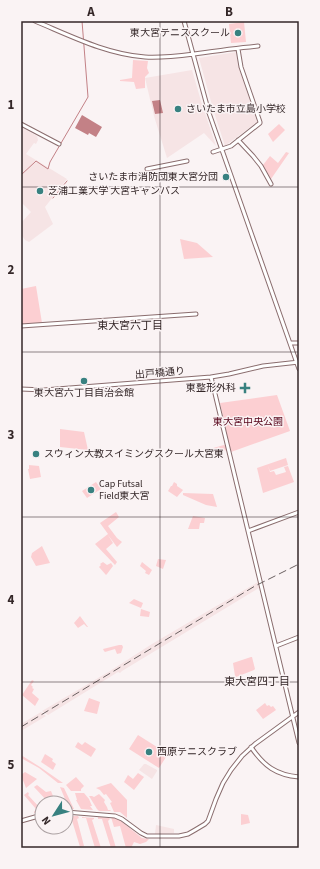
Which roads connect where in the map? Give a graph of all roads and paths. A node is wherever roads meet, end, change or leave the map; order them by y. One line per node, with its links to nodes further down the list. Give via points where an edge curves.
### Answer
1 (35, 21): 5 (street, via 85,42 127,55 173,57)
2 (184, 21): 5 (street)
3 (258, 46): 4 (street)
4 (238, 49): 5 (street); 7 (street, via 241,67 260,123)
5 (193, 54): 9 (street, via 207,107)
6 (21, 124): 8 (street)
7 (238, 140): 9 (street); 13 (street, via 261,166)
8 (59, 144)
9 (222, 149): 10 (street); 16 (street)
10 (214, 152)
11 (187, 161): 12 (street)
12 (147, 169)
13 (271, 184)
14 (196, 314): 15 (street)
15 (21, 326)
16 (290, 343): 17 (street); 18 (street)
17 (299, 343)
18 (298, 362): 19 (street); 20 (street, 出戸橋通り)
19 (299, 369)
20 (211, 377): 21 (street, 出戸橋通り, via 44,390); 23 (street)
21 (21, 389)
22 (299, 512): 23 (street)
23 (248, 531): 25 (street)
24 (299, 637): 25 (street)
25 (276, 646): 27 (street)
26 (299, 712): 27 (street)
27 (293, 716): 28 (street); 29 (street)
28 (299, 743)
29 (251, 747): 30 (street, via 273,770 283,775); 31 (street, via 227,776 208,821 188,834 147,836 116,816)
30 (299, 777)
31 (74, 813)
32 (34, 817): 33 (street)
33 (21, 821)

